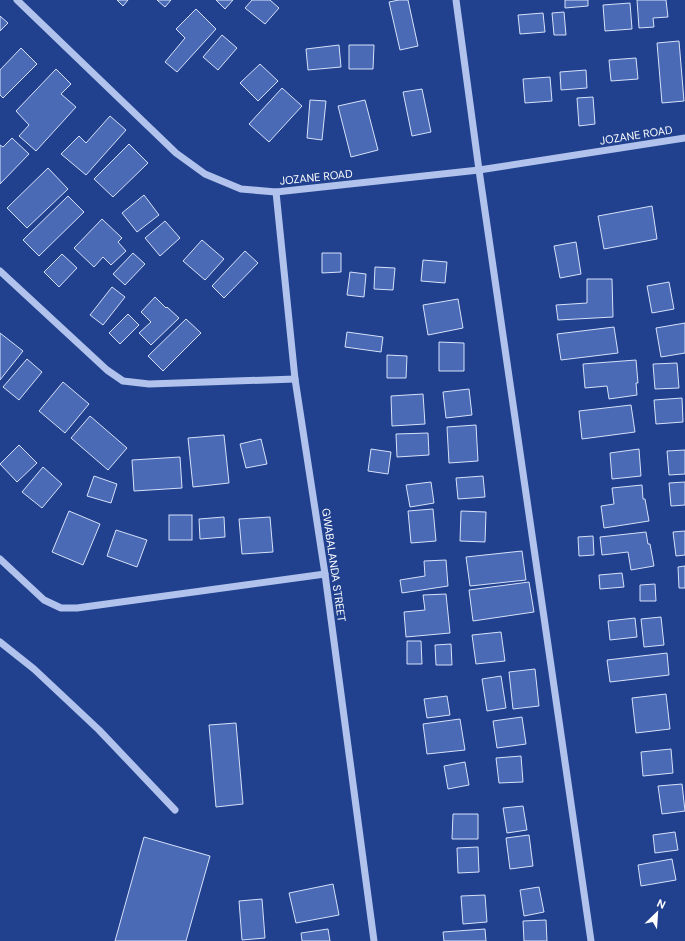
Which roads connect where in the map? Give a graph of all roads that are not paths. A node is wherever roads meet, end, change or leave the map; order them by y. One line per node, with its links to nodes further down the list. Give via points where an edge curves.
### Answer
1 (17, 0): 5 (street, JOZANE ROAD, via 176,153 205,174 241,189)
2 (456, 0): 4 (street)
3 (685, 138): 4 (street, JOZANE ROAD)
4 (479, 170): 5 (street, JOZANE ROAD); 13 (street)
5 (276, 192): 7 (street, GWABALANDA STREET)
6 (0, 271): 7 (street, via 107,370 123,381 149,384)
7 (295, 379): 9 (street, GWABALANDA STREET)
8 (0, 559): 9 (street, via 44,600 61,608 85,607)
9 (325, 574): 12 (street, GWABALANDA STREET)
10 (0, 642): 11 (street, via 34,669 100,730)
11 (175, 810)
12 (374, 941)
13 (591, 941)

